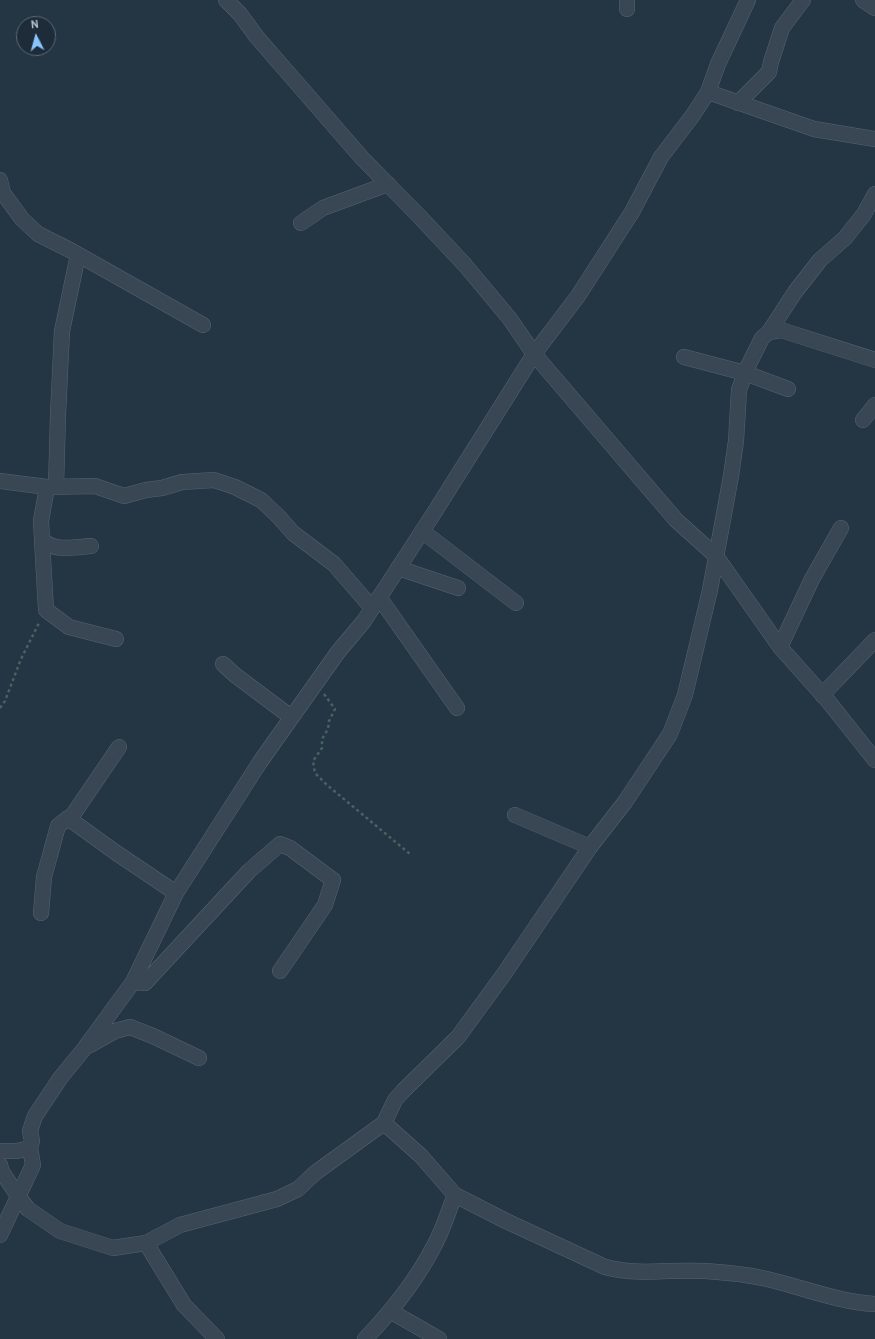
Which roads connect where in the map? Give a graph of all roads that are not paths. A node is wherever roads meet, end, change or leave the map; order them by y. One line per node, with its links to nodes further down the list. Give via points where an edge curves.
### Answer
1 (226, 0): 10 (street, via 362,158)
2 (803, 0): 7 (street, via 782,28 769,72)
3 (863, 0): 5 (street)
4 (746, 1): 6 (street)
5 (875, 8)
6 (708, 92): 7 (street); 16 (street, via 661,157 632,212 578,296)
7 (738, 103): 8 (street, via 814,129)
8 (875, 139)
9 (0, 180): 13 (street, via 3,193 22,219 38,234)
10 (388, 184): 12 (street, via 323,208); 16 (street, via 465,265 510,319)
11 (875, 194): 15 (street, via 864,214 845,238 820,260 795,292)
12 (301, 223)
13 (78, 255): 14 (street); 24 (street, via 62,331)
14 (203, 325)
15 (769, 332): 18 (street, via 780,330); 19 (street, via 762,338)
16 (534, 354): 26 (street); 29 (street, via 676,520)
17 (684, 357): 19 (street)
18 (875, 360)
19 (745, 373): 20 (street); 29 (street, via 739,390 736,441)
20 (788, 388)
21 (875, 405): 22 (street)
22 (863, 420)
23 (0, 480): 24 (street)
24 (51, 487): 27 (street, via 42,520); 32 (street, via 95,486 124,496 182,482 214,480 235,487 261,500 293,533 334,564)
25 (842, 528): 36 (street, via 812,580)
26 (422, 531): 30 (street); 33 (street)
27 (42, 540): 28 (street, via 54,546 69,548); 34 (street, via 46,610 69,627)
28 (92, 546)
29 (716, 556): 36 (street); 45 (street, via 685,695 670,734 625,802)
30 (398, 568): 31 (street); 32 (street)
31 (458, 588)
32 (375, 602): 39 (street); 40 (street)
33 (516, 603)
34 (116, 639)
35 (875, 640): 38 (street)
36 (780, 647): 38 (street)
37 (223, 664): 40 (street)
38 (822, 695): 42 (street)
39 (458, 708)
40 (291, 717): 46 (street)
41 (119, 746): 44 (street)
42 (875, 760)
43 (514, 815): 45 (street)
44 (70, 819): 46 (street); 47 (street, via 58,826 44,877)
45 (590, 847): 52 (street, via 458,1037 403,1091)
46 (176, 892): 49 (street)
47 (41, 913)
48 (280, 971): 49 (street, via 325,904 333,880 290,848 280,844 249,871 145,983)
49 (133, 982): 50 (street)
50 (84, 1049): 51 (street, via 115,1031 130,1027); 53 (street, via 61,1077 35,1116 30,1131)
51 (199, 1058)
52 (384, 1123): 56 (street, via 421,1156); 59 (street, via 315,1173 298,1189 277,1198 180,1225)
53 (30, 1148): 54 (street); 57 (street, via 33,1165)
54 (0, 1151)
55 (0, 1165): 57 (street)
56 (455, 1195): 60 (street, via 615,1270 716,1271); 61 (street, via 428,1257)
57 (18, 1196): 58 (street); 59 (street, via 28,1209 60,1231 113,1248)
58 (0, 1235)
59 (146, 1243): 62 (street, via 184,1305)
60 (875, 1304)
61 (390, 1311): 63 (street); 64 (street)
62 (217, 1339)
63 (365, 1339)
64 (439, 1339)

